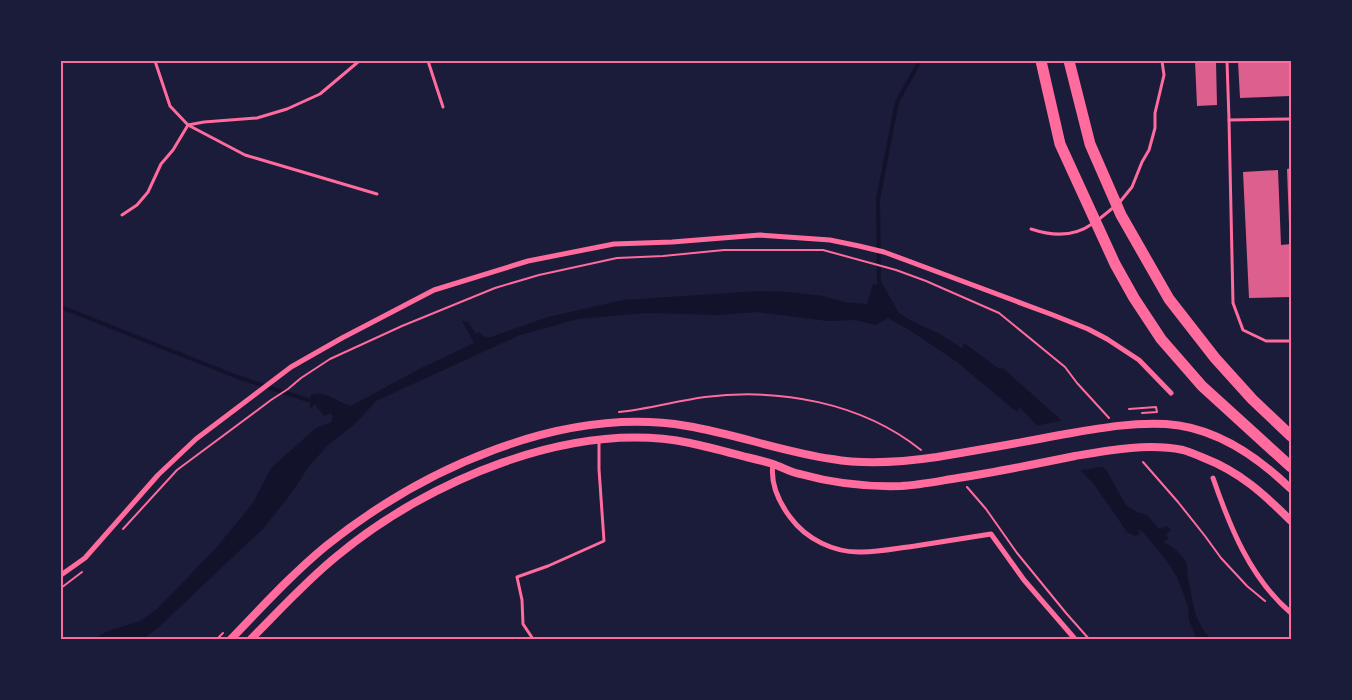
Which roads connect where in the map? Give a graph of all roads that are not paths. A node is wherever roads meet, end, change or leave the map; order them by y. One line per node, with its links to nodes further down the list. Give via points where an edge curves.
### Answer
1 (155, 61): 11 (lane, via 170,106)
2 (428, 61): 8 (lane)
3 (1041, 61): 20 (highway, via 1060,144 1134,298 1161,338 1202,386)
4 (1069, 61): 17 (highway, via 1090,144 1121,216 1165,292 1216,358)
5 (1162, 61): 14 (lane, via 1164,75 1155,113 1155,128 1132,188 1113,208 1078,231 1064,235)
6 (1227, 61): 10 (lane)
7 (358, 62): 11 (lane, via 320,94 287,109 257,118)
8 (443, 107)
9 (1291, 119): 10 (lane)
10 (1229, 120): 15 (lane, via 1233,303 1243,330 1266,341)
11 (188, 125): 12 (lane, via 245,154); 13 (lane, via 161,164 148,192)
12 (378, 194)
13 (122, 215)
14 (1031, 229)
15 (1291, 341)
16 (1171, 393): 24 (street, via 1139,360 1088,329 892,255 859,246 821,239 760,235 614,244 528,261 434,290 291,367 196,439 158,475 85,558)
17 (1291, 436)
18 (599, 440): 19 (street, via 639,438 688,443); 27 (street, via 559,446 508,461 474,474 409,507 338,555); 28 (lane, via 604,541 517,577 523,624)
19 (773, 464): 23 (street, via 837,482 902,486 1100,452 1162,447 1186,450 1230,469 1274,503); 29 (street, via 774,489 786,512 801,529 834,548 874,552 991,534 1024,580)
20 (1291, 468)
21 (1213, 478): 25 (street, via 1237,539 1256,573)
22 (1291, 490): 26 (street, via 1263,464 1232,443 1174,425 1138,424 912,460 868,461 834,460 686,426 640,422 577,427 489,452 428,480 376,510 325,547)
23 (1291, 521)
24 (61, 575)
25 (1291, 613)
26 (231, 639)
27 (250, 639)
28 (533, 639)
29 (1075, 639)

